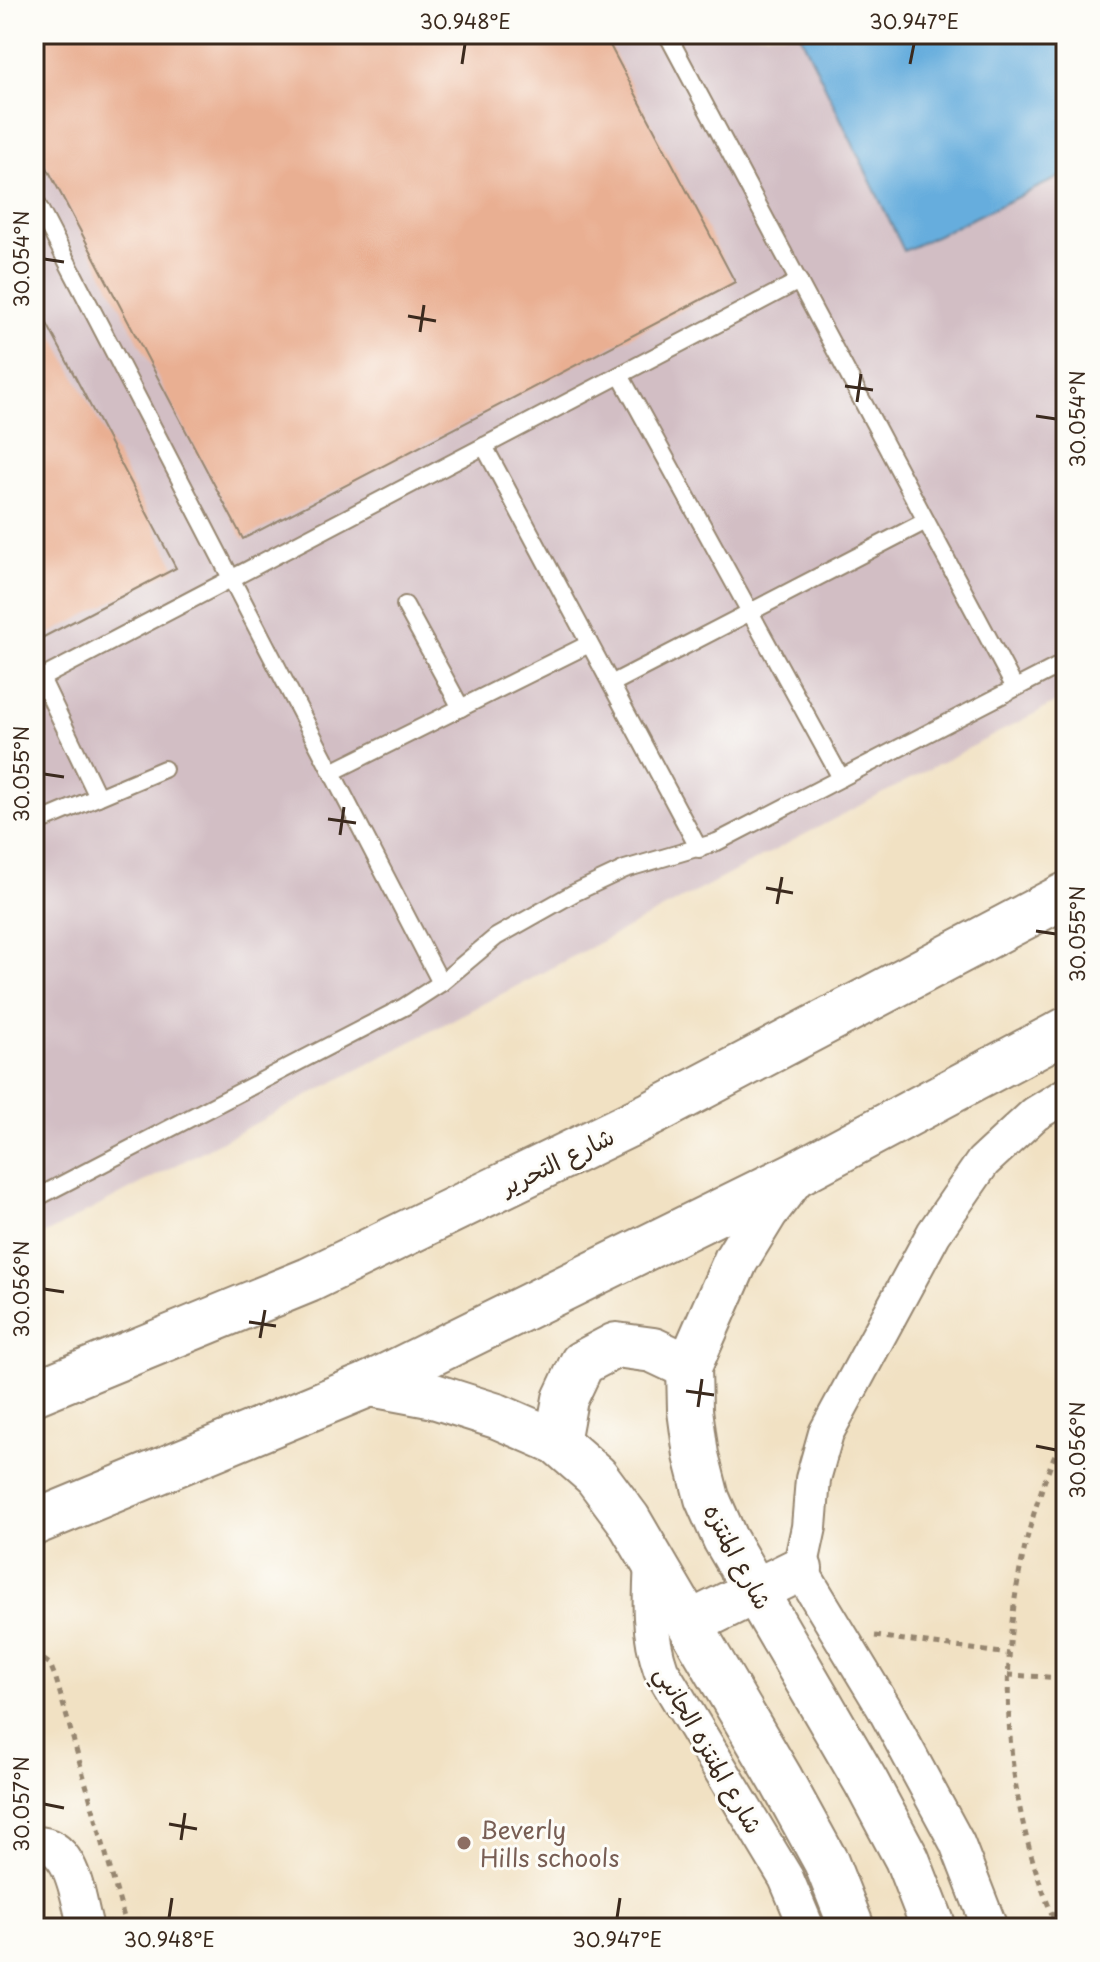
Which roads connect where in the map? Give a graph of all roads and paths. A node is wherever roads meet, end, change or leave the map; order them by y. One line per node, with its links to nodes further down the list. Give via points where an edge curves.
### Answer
1 (667, 34): 3 (lane)
2 (34, 198): 7 (lane)
3 (799, 281): 4 (lane); 6 (lane)
4 (620, 375): 5 (lane); 9 (lane)
5 (484, 446): 7 (lane); 10 (lane)
6 (926, 521): 9 (lane); 14 (lane)
7 (232, 578): 12 (lane); 17 (lane)
8 (405, 605): 15 (lane)
9 (750, 612): 13 (lane); 18 (lane)
10 (589, 644): 13 (lane); 15 (lane)
11 (1066, 662): 14 (lane)
12 (37, 680): 19 (lane)
13 (611, 684): 21 (lane)
14 (1015, 688): 18 (lane)
15 (461, 708): 17 (lane)
16 (164, 769): 19 (lane)
17 (332, 772): 23 (lane)
18 (841, 778): 21 (lane)
19 (98, 797): 20 (lane)
20 (46, 819)
21 (699, 849): 23 (lane, via 625,869 574,893 496,937)
22 (1066, 895): 30 (street, شارع التحرير, via 651,1114 352,1260)
23 (441, 983): 27 (lane)
24 (1066, 1030): 26 (street)
25 (1066, 1095): 35 (street, via 1035,1114 983,1162 934,1233 826,1433 813,1479)
26 (796, 1174): 28 (street, شارع المنتزه, via 736,1260); 29 (street)
27 (34, 1199)
28 (689, 1367): 32 (street, via 653,1350 616,1345 582,1363 565,1399); 36 (street, شارع المنتزه, via 696,1455 707,1498)
29 (370, 1384): 32 (street, via 434,1396); 33 (street)
30 (34, 1393)
31 (1066, 1430): 40 (path, via 1029,1528)
32 (557, 1442): 34 (street, via 596,1476)
33 (34, 1523)
34 (652, 1561): 37 (street); 46 (street, شارع المنتزه الجانبي, via 649,1619 661,1670 786,1878)
35 (800, 1569): 36 (street); 38 (street)
36 (757, 1591): 37 (street); 48 (street, شارع المنتزه, via 907,1859)
37 (691, 1623): 47 (street, via 826,1862)
38 (838, 1630): 40 (path); 49 (street, via 957,1843)
39 (34, 1653): 45 (path, via 50,1664 56,1679)
40 (1009, 1654): 41 (path)
41 (1008, 1675): 42 (path); 50 (path, via 1011,1755 1024,1830)
42 (1066, 1678)
43 (34, 1844): 44 (street, via 45,1843 66,1859)
44 (86, 1928)
45 (127, 1928)
46 (807, 1928)
47 (852, 1928)
48 (934, 1928)
49 (990, 1928)
50 (1058, 1928)

